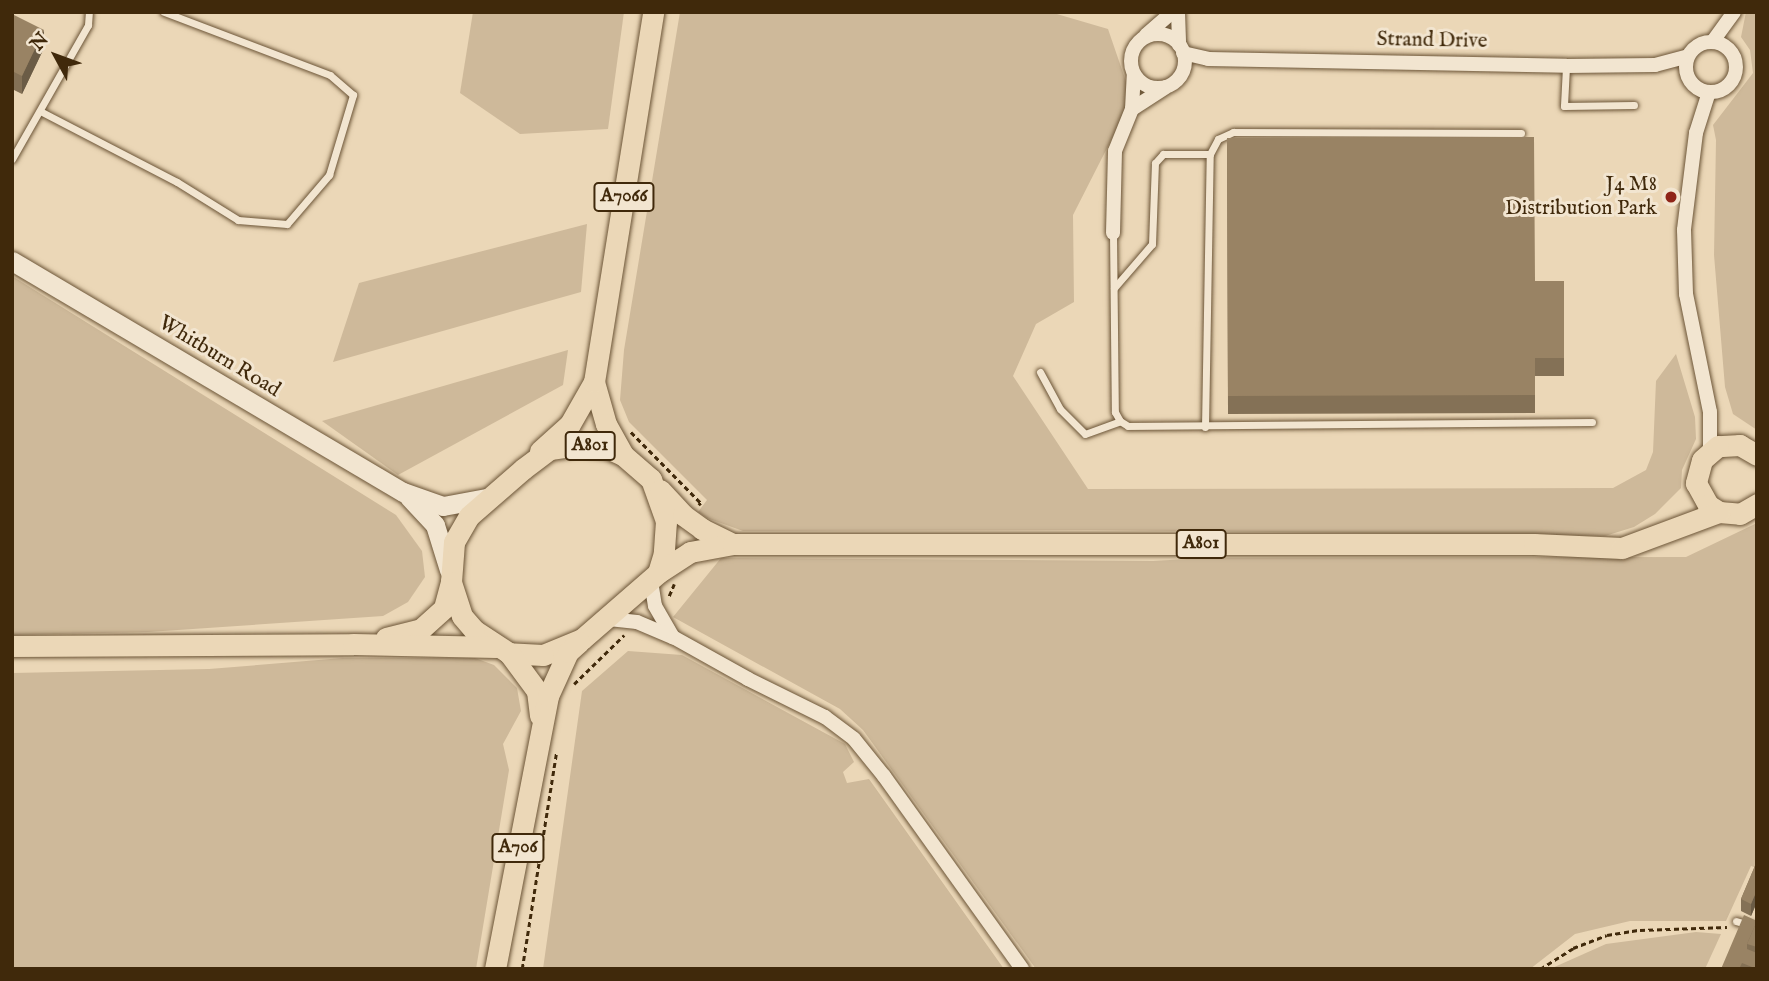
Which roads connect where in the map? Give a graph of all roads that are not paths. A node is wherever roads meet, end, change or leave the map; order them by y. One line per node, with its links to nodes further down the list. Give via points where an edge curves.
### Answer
1 (89, 12): 21 (lane, via 88,25)
2 (164, 12): 21 (lane, via 330,75 353,94 329,175 287,224 239,220 177,182)
3 (653, 12): 29 (main road, A7066)
4 (1172, 12): 7 (street)
5 (1178, 12): 10 (street)
6 (1733, 15): 8 (street); 9 (street)
7 (1142, 39): 10 (street, via 1158,34 1173,39); 15 (street, via 1130,59)
8 (1713, 41): 9 (street); 11 (street, via 1694,48)
9 (1728, 47): 17 (street, via 1737,63 1732,81 1726,87)
10 (1181, 49): 12 (street, Strand Drive); 16 (street)
11 (1688, 56): 13 (street, Strand Drive); 17 (street)
12 (1208, 59): 14 (street, Strand Drive); 16 (street)
13 (1656, 65): 14 (street, Strand Drive); 17 (street, Strand Drive)
14 (1566, 66): 19 (lane, via 1564,106)
15 (1134, 75): 18 (street, via 1148,86); 20 (street)
16 (1181, 75): 18 (street)
17 (1698, 85): 33 (street, via 1684,230 1686,294)
18 (1166, 86): 20 (street)
19 (1634, 105)
20 (1132, 109): 25 (street, via 1115,151)
21 (40, 111): 24 (lane)
22 (1521, 133): 23 (lane, via 1233,132 1218,139)
23 (1210, 154): 27 (lane, via 1163,154 1155,163 1152,244); 32 (lane)
24 (12, 159)
25 (1113, 233): 27 (lane)
26 (12, 261): 38 (main road, Whitburn Road)
27 (1114, 289): 30 (lane, via 1115,412)
28 (1040, 372): 30 (lane, via 1060,409 1084,434)
29 (594, 382): 34 (main road, A7066, via 606,424); 36 (main road, A7066, via 570,424)
30 (1120, 421): 32 (lane, via 1128,426)
31 (1592, 422): 32 (lane)
32 (1205, 427)
33 (1718, 448): 35 (main road, via 1740,444); 39 (main road, via 1697,471)
34 (623, 455): 36 (main road, A801, via 578,445 550,449); 37 (main road, A801)
35 (1757, 455)
36 (523, 469): 40 (main road, A801)
37 (651, 479): 44 (main road, A801, via 672,506); 45 (main road, A801, via 666,521)
38 (403, 492): 40 (main road, Whitburn Road, via 443,506); 46 (main road, Whitburn Road, via 435,525)
39 (1700, 495): 42 (main road); 43 (main road, A801)
40 (487, 498): 46 (main road, A801, via 469,516 454,542)
41 (1757, 504): 42 (main road, A801, via 1740,514)
42 (1719, 512): 43 (main road, A801)
43 (1666, 531): 44 (main road, A801, via 1622,548 1534,544)
44 (733, 544): 45 (main road, A801, via 691,552)
45 (661, 578): 47 (main road, A801); 48 (street, via 655,606)
46 (450, 579): 49 (main road, A801, via 444,608 421,629); 51 (main road, A801, via 462,616)
47 (601, 624): 48 (street, via 637,622); 51 (main road, A801, via 582,639 543,655); 52 (main road, A706, via 568,652 548,696)
48 (673, 637): 56 (street, via 825,717 854,739)
49 (353, 644): 50 (main road, A801); 51 (main road, A801)
50 (12, 646)
51 (503, 650): 52 (main road, A706, via 537,691)
52 (542, 728): 55 (main road, A706)
53 (1736, 921): 54 (lane)
54 (1757, 927)
55 (495, 969)
56 (1022, 969)

